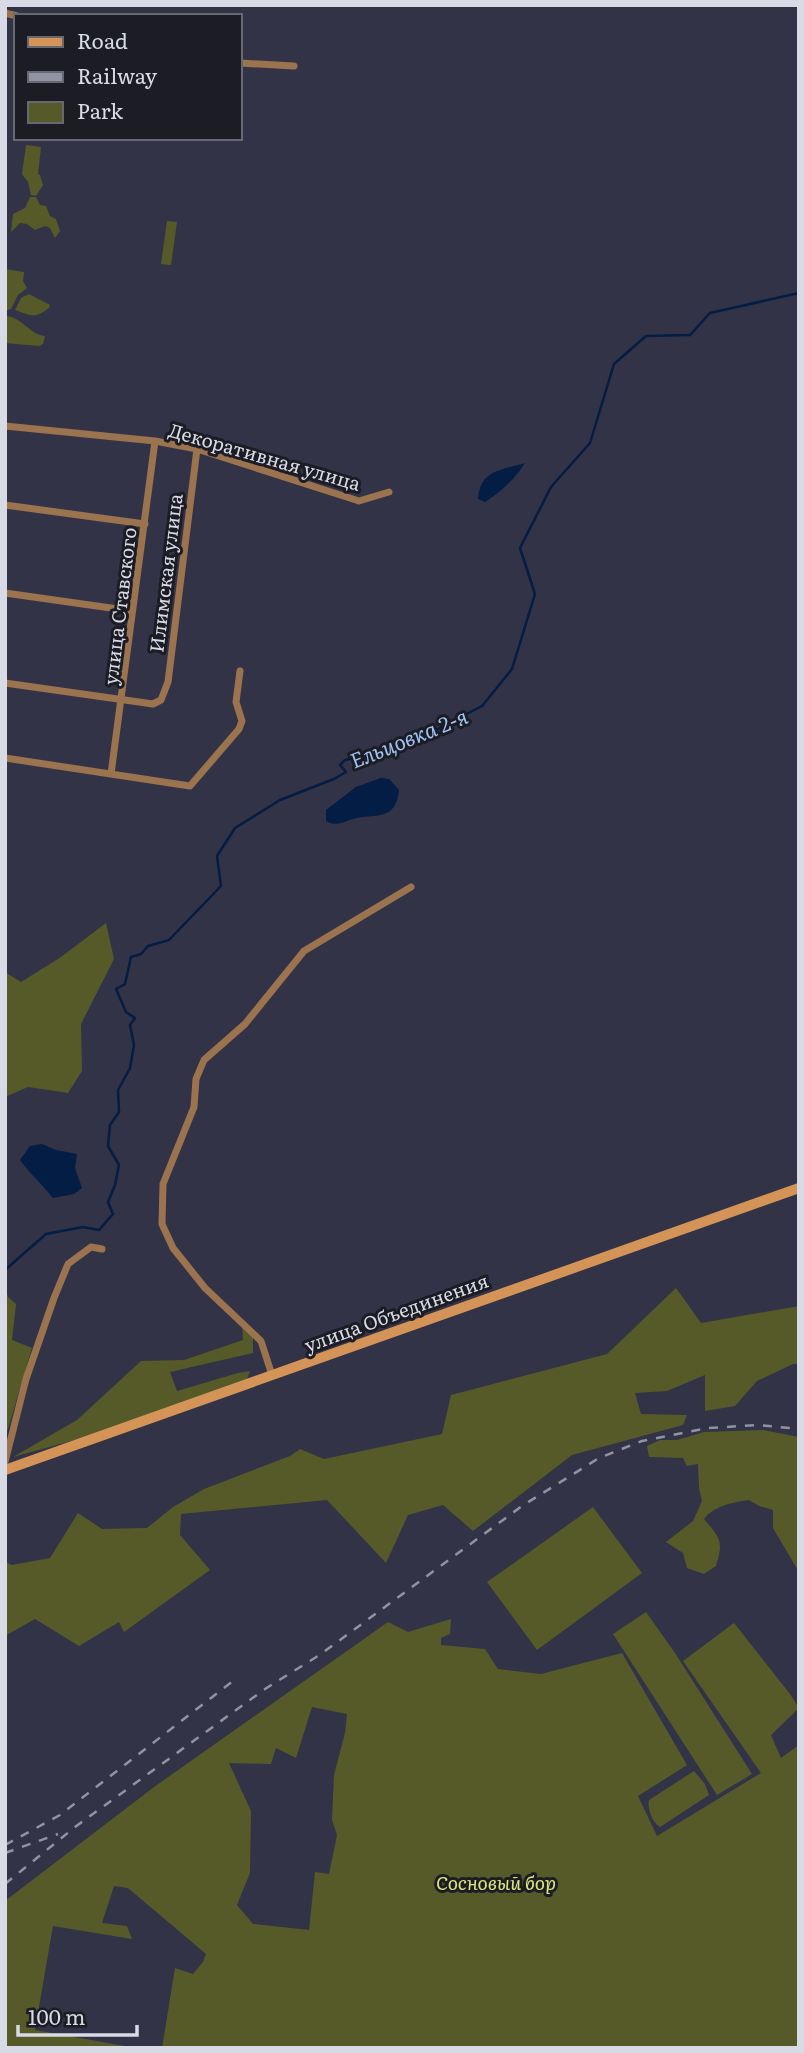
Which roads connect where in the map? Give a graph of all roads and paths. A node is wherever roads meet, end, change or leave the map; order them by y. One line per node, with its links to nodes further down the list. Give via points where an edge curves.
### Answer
1 (242, 62): 2 (street)
2 (294, 66)
3 (5, 426): 4 (street, Декоративная улица)
4 (155, 441): 5 (street, Декоративная улица); 8 (street, улица Ставского)
5 (197, 449): 6 (street, Декоративная улица, via 359,501); 13 (street, Илимская улица, via 168,682 162,701)
6 (389, 492)
7 (5, 505): 8 (street)
8 (145, 524): 10 (street, улица Ставского)
9 (5, 593): 10 (street)
10 (132, 611): 13 (street, улица Ставского)
11 (240, 671): 15 (street, via 239,729 190,786)
12 (5, 682): 13 (street)
13 (122, 699): 15 (street, улица Ставского)
14 (5, 758): 15 (street)
15 (111, 774)
16 (411, 887): 19 (street, via 304,951 245,1024 204,1060 196,1079 194,1107 163,1184 162,1224 173,1248 205,1288 261,1341)
17 (799, 1188): 19 (main road, улица Объединения)
18 (102, 1249): 20 (street, via 91,1247 68,1264 26,1379)
19 (272, 1375): 21 (main road, улица Объединения)
20 (5, 1462)
21 (5, 1470)

